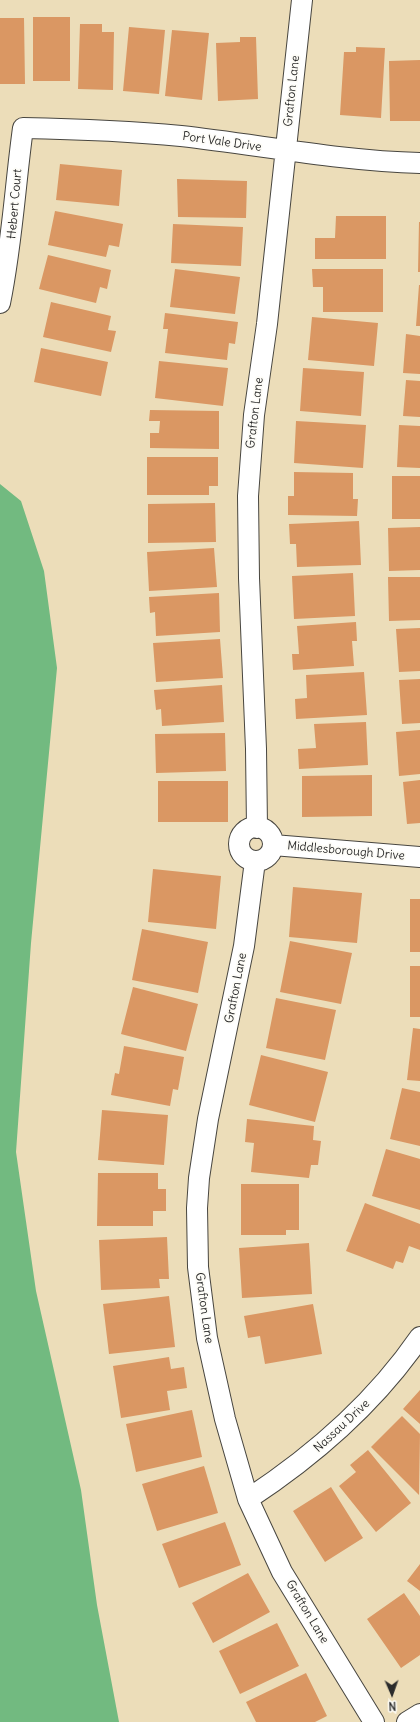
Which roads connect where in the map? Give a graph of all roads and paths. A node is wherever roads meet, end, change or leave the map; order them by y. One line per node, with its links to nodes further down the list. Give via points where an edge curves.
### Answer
1 (302, 0): 3 (street, Grafton Lane)
2 (23, 128): 3 (street, Port Vale Drive, via 173,136); 5 (street, Hebert Court, via 11,245)
3 (285, 151): 4 (street, Port Vale Drive, via 362,160); 6 (street, Grafton Lane, via 267,324 254,415 248,496)
4 (420, 163)
5 (0, 303)
6 (256, 828): 7 (street, via 271,836); 9 (street, via 243,835 240,845 243,855)
7 (273, 845): 8 (street, Middlesborough Drive); 9 (street, via 267,857)
8 (420, 857)
9 (255, 861): 11 (street, Grafton Lane, via 237,984 203,1149 197,1208 198,1267 207,1338 225,1419)
10 (420, 1337): 11 (street, Nassau Drive, via 391,1376 347,1423 297,1465)
11 (248, 1498): 13 (street, Grafton Lane, via 282,1572)
12 (420, 1714): 14 (street)
13 (374, 1722)
14 (407, 1722)

